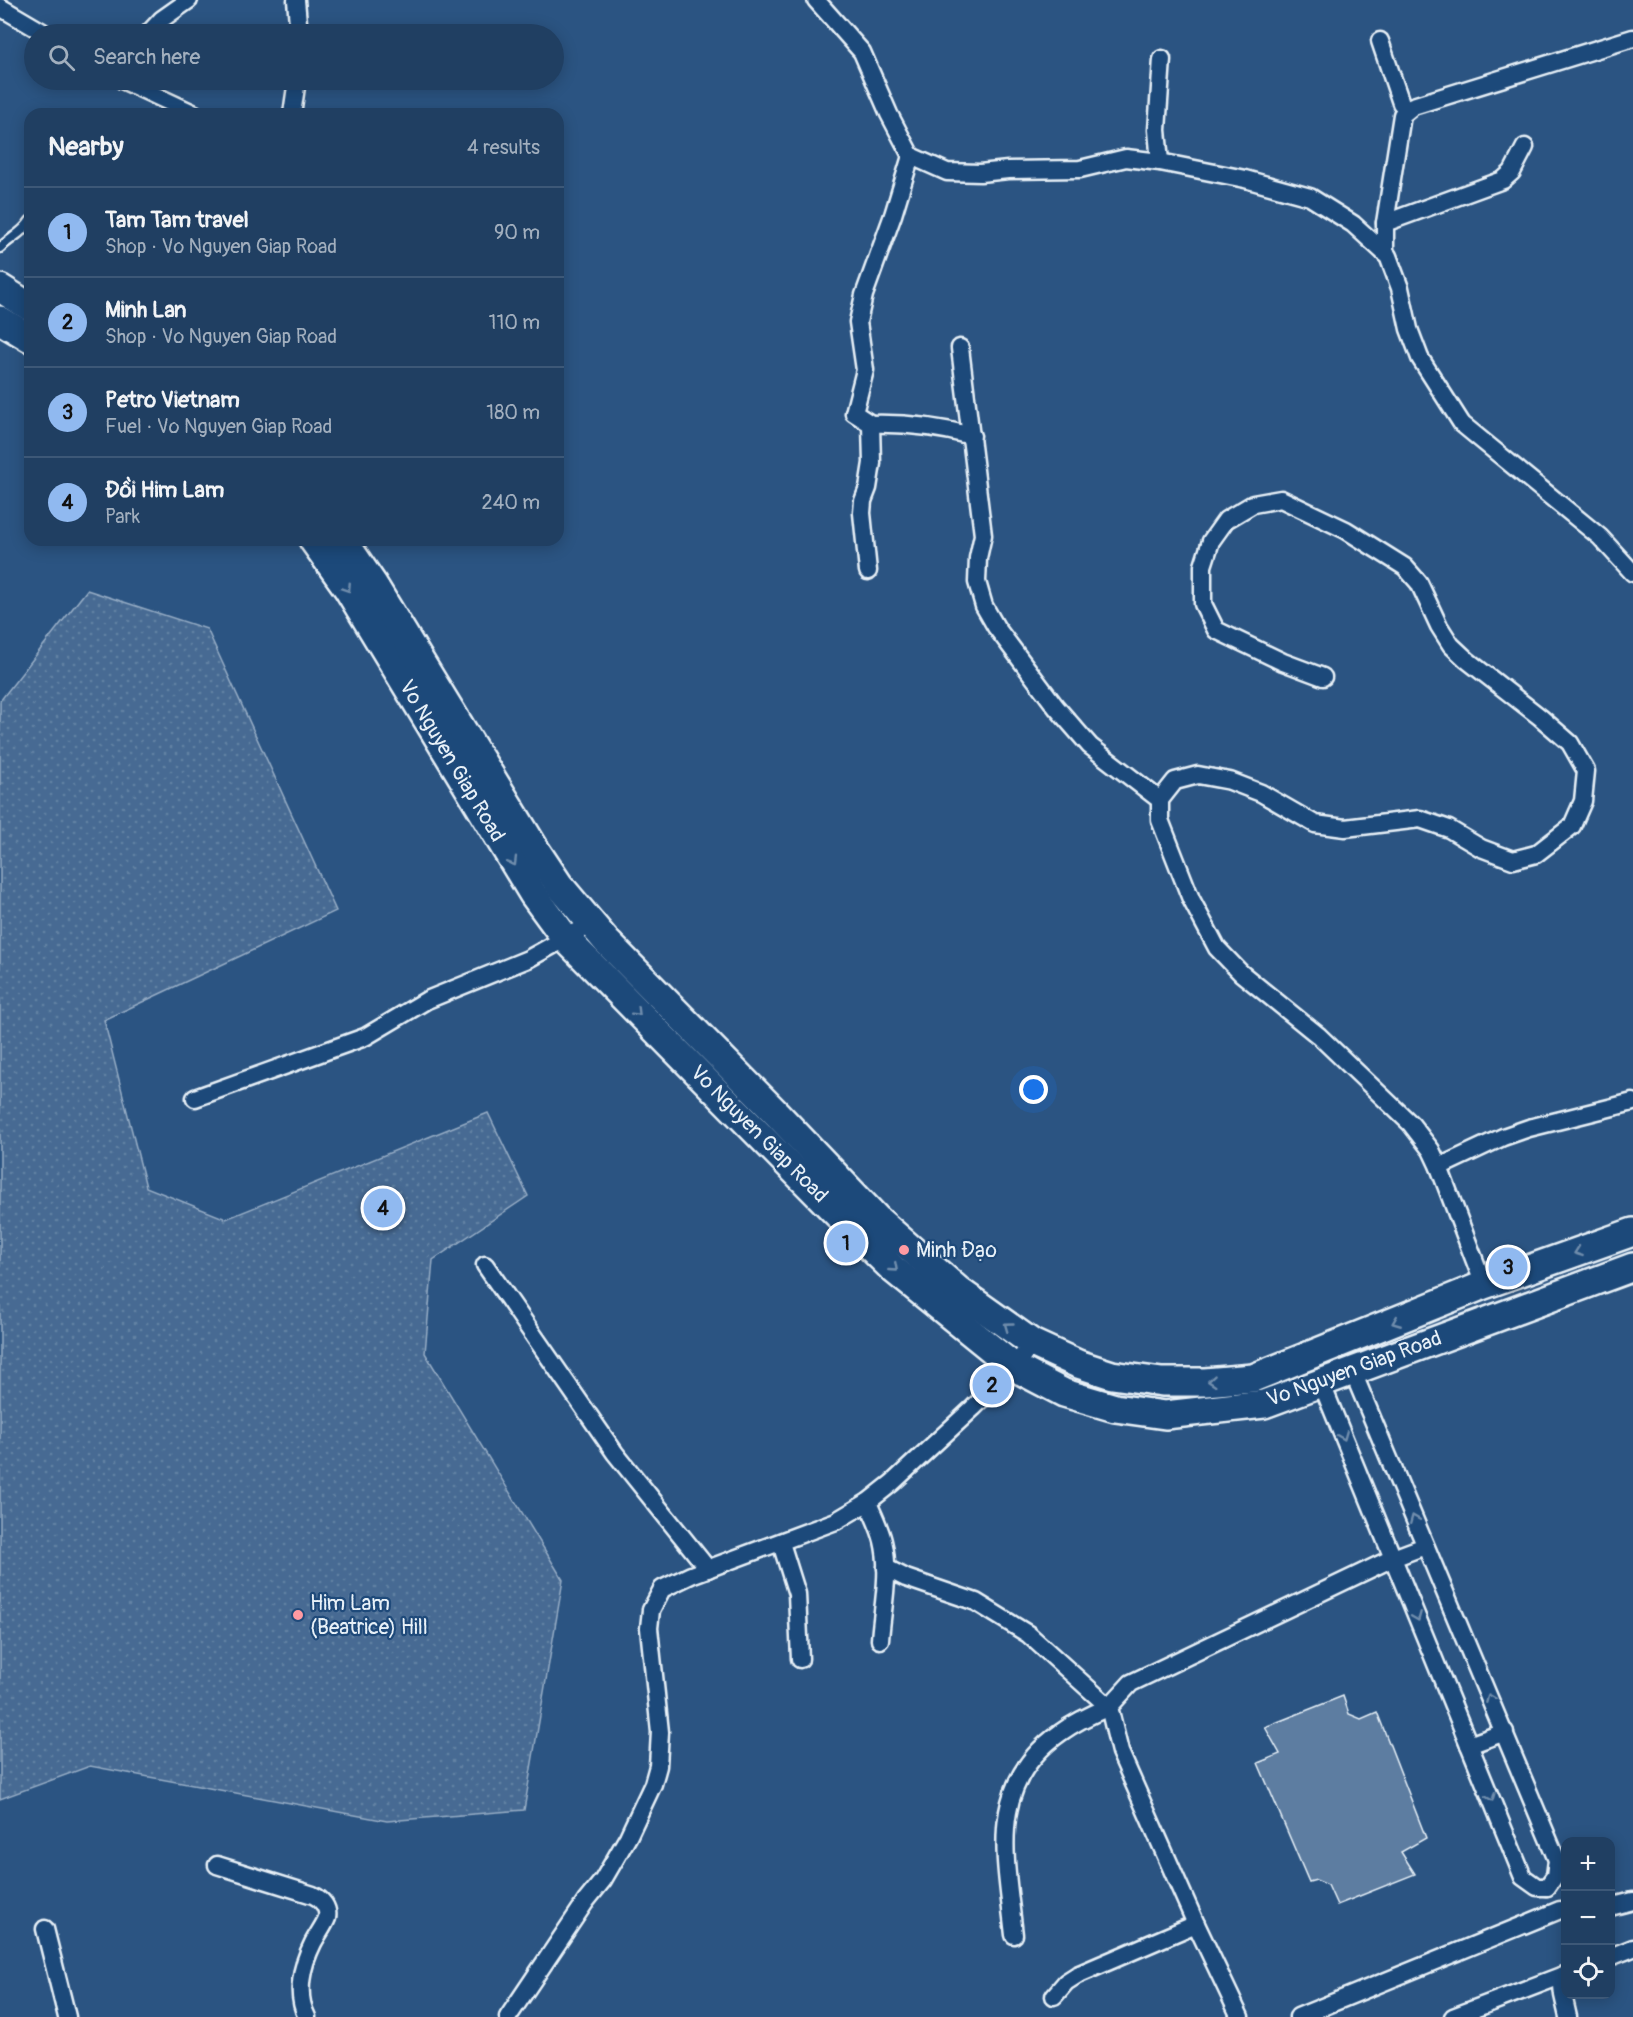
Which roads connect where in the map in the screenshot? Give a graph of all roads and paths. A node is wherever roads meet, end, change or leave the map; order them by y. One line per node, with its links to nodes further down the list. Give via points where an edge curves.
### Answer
1 (189, 0): 6 (street)
2 (296, 0): 7 (street)
3 (816, 0): 17 (street, via 862,52)
4 (0, 7): 5 (street)
5 (29, 24)
6 (157, 24)
7 (298, 24)
8 (1633, 38): 15 (street)
9 (1380, 41): 15 (street, via 1401,103)
10 (1162, 59): 18 (street, via 1157,130)
11 (143, 90): 13 (street)
12 (296, 90): 14 (street)
13 (182, 108)
14 (293, 108)
15 (1407, 110): 19 (street, via 1402,115)
16 (1525, 147): 19 (street, via 1512,172 1503,180)
17 (911, 156): 18 (street, via 947,172 980,173 1080,169 1126,158); 28 (street, via 858,322 865,370 854,413)
18 (1160, 162): 22 (street, via 1310,197 1353,224)
19 (1385, 223): 22 (street)
20 (24, 229): 21 (lane)
21 (0, 248)
22 (1385, 254): 33 (street, via 1400,288 1420,358 1462,424 1600,537)
23 (0, 288): 24 (highway)
24 (24, 303)
25 (0, 321): 26 (highway)
26 (24, 335)
27 (960, 348): 29 (street)
28 (871, 424): 29 (street, via 897,423); 32 (street, via 872,463 862,501)
29 (972, 436): 35 (street, via 983,535 977,582 984,606 996,627 1090,746)
30 (317, 546): 37 (highway, Vo Nguyen Giap Road, one-way to 37, via 348,589 533,894)
31 (347, 546): 36 (highway, Vo Nguyen Giap Road, via 537,852)
32 (868, 571)
33 (1633, 573)
34 (1323, 677): 35 (street, via 1216,630 1203,604 1203,566 1211,541 1226,520 1253,504 1281,499 1346,530 1405,567 1419,583 1451,645 1570,743 1586,771 1583,801 1572,826 1536,854 1513,860 1420,819 1345,828 1315,824 1261,793 1230,781 1198,775 1175,782)
35 (1160, 800): 40 (street, via 1160,820 1191,898 1217,948 1241,973 1319,1036 1411,1124)
36 (591, 924): 37 (street); 45 (highway, Vo Nguyen Giap Road, one-way to 36, via 959,1291 878,1220)
37 (566, 939): 38 (street, via 528,959 427,1000 358,1040); 46 (highway, Vo Nguyen Giap Road, one-way to 46, via 893,1269)
38 (195, 1098)
39 (1633, 1102): 40 (street, via 1529,1128)
40 (1439, 1167): 44 (street)
41 (1633, 1232): 44 (highway, Vo Nguyen Giap Road, one-way to 44)
42 (485, 1265): 54 (street, via 615,1453)
43 (1633, 1267): 47 (highway, Vo Nguyen Giap Road)
44 (1484, 1285): 45 (highway, Vo Nguyen Giap Road, one-way to 45, via 1253,1378 1162,1382 1112,1375)
45 (1032, 1343): 46 (street)
46 (1014, 1367): 48 (highway, Vo Nguyen Giap Road, via 1064,1393 1115,1408 1165,1415 1263,1404); 49 (street)
47 (1352, 1370): 48 (highway, Vo Nguyen Giap Road); 51 (street, one-way to 47)
48 (1321, 1382): 52 (street, one-way to 52)
49 (868, 1502): 50 (street, via 836,1521); 53 (street, via 883,1542)
50 (781, 1543): 54 (street); 56 (street, via 797,1594)
51 (1425, 1546): 52 (street); 58 (street, one-way to 51)
52 (1393, 1558): 57 (street, via 1131,1683); 59 (street, one-way to 59)
53 (886, 1568): 55 (street); 57 (street, via 976,1602 1011,1623)
54 (708, 1569): 76 (street, via 662,1589 651,1610 649,1628 660,1750 644,1804 603,1880)
55 (880, 1640)
56 (800, 1659)
57 (1109, 1707): 66 (street, via 1120,1752); 68 (street, via 1078,1721 1045,1744 1017,1779 1011,1793 1005,1846)
58 (1505, 1732): 59 (street); 61 (street, via 1557,1860 1555,1876)
59 (1469, 1745): 61 (street, one-way to 61, via 1523,1877 1537,1887)
60 (217, 1865): 75 (street, via 314,1895 325,1905 326,1919 309,1951 300,1988)
61 (1547, 1887): 64 (street)
62 (1633, 1901): 63 (street)
63 (1615, 1906)
64 (1561, 1909)
65 (1561, 1913): 78 (street)
66 (1196, 1924): 72 (street, via 1077,1975); 77 (street)
67 (45, 1929): 74 (street)
68 (1014, 1935)
69 (1633, 1948): 70 (street)
70 (1615, 1955)
71 (1561, 1976): 79 (street)
72 (1054, 1996)
73 (1564, 1999): 80 (street)
74 (67, 2017)
75 (307, 2017)
76 (508, 2017)
77 (1240, 2017)
78 (1298, 2017)
79 (1453, 2017)
80 (1568, 2017)

